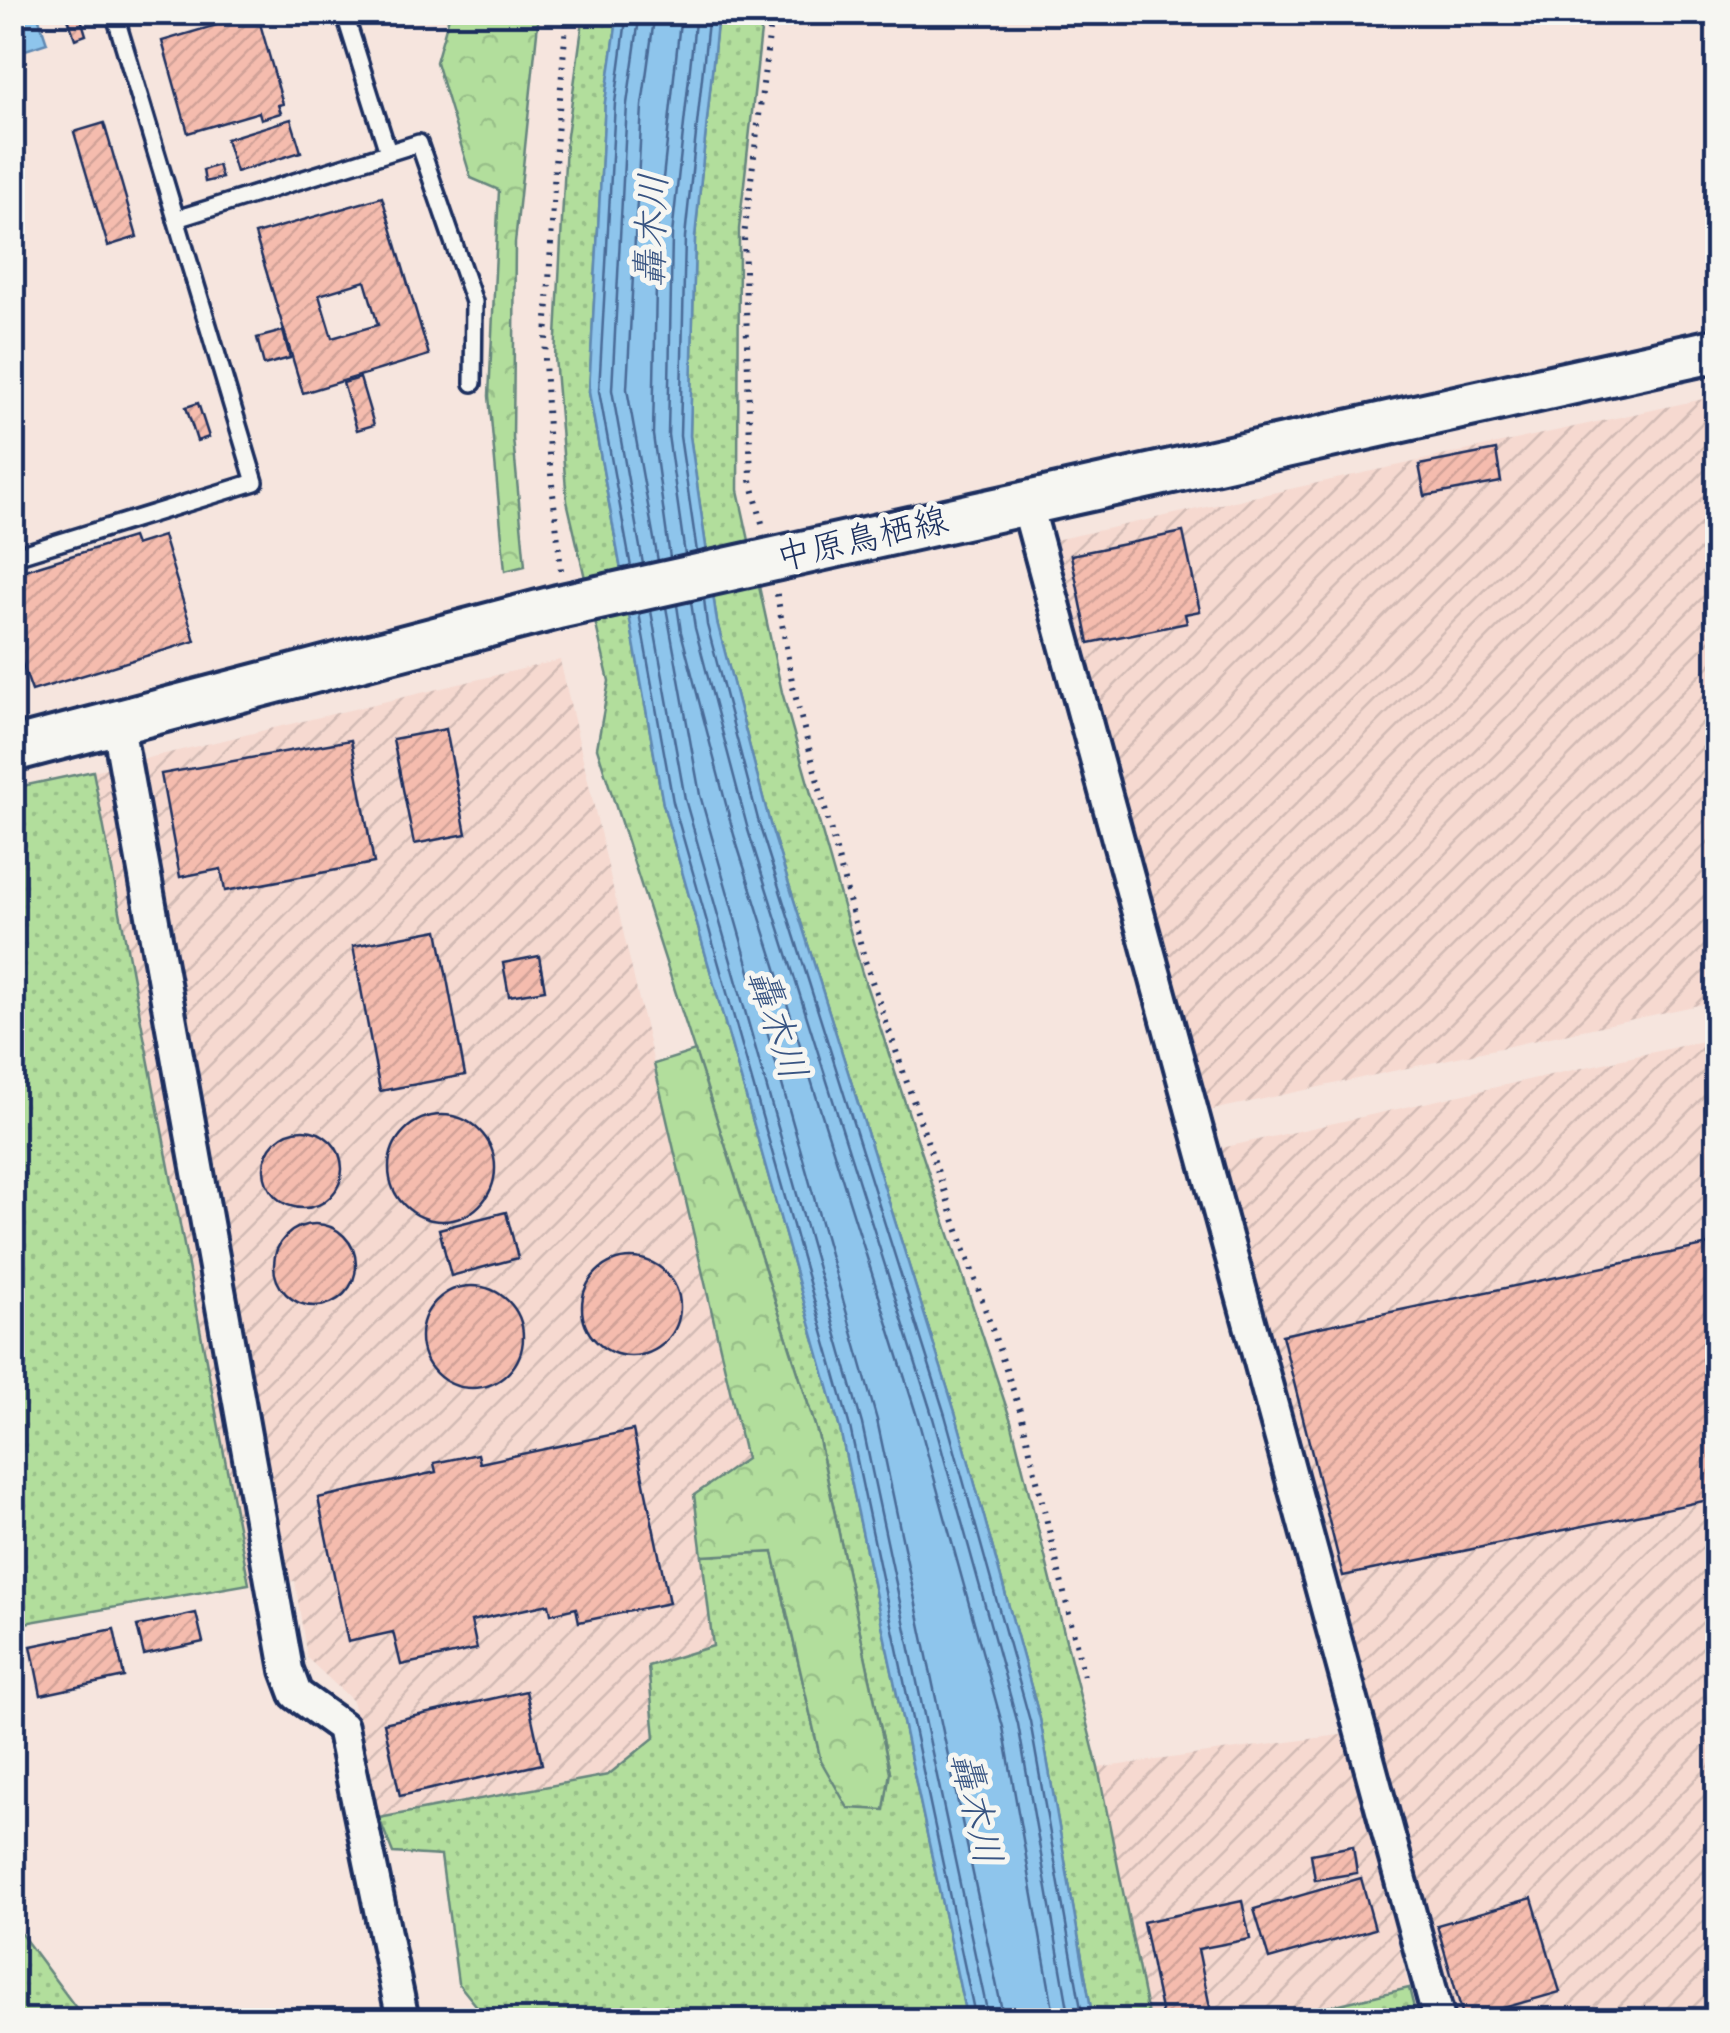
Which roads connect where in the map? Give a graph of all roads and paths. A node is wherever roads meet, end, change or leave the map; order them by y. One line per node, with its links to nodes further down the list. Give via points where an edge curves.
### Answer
1 (114, 12): 6 (lane)
2 (344, 12): 5 (lane)
3 (567, 12): 12 (path, via 545,358 548,455)
4 (772, 12): 11 (path, via 744,236)
5 (388, 152): 6 (lane); 8 (lane, via 419,143 474,302)
6 (176, 218): 10 (lane, via 255,482)
7 (1718, 350): 9 (main road, 中原鳥栖線)
8 (474, 383)
9 (1026, 501): 11 (main road, 中原鳥栖線); 17 (street)
10 (12, 556)
11 (760, 562): 12 (main road, 中原鳥栖線); 15 (path, via 865,961 1021,1413)
12 (568, 605): 13 (main road, 中原鳥栖線)
13 (117, 720): 14 (main road, 中原鳥栖線); 16 (street, via 287,1670 296,1694 342,1727)
14 (12, 750)
15 (1085, 1681)
16 (403, 2020)
17 (1439, 2020)

